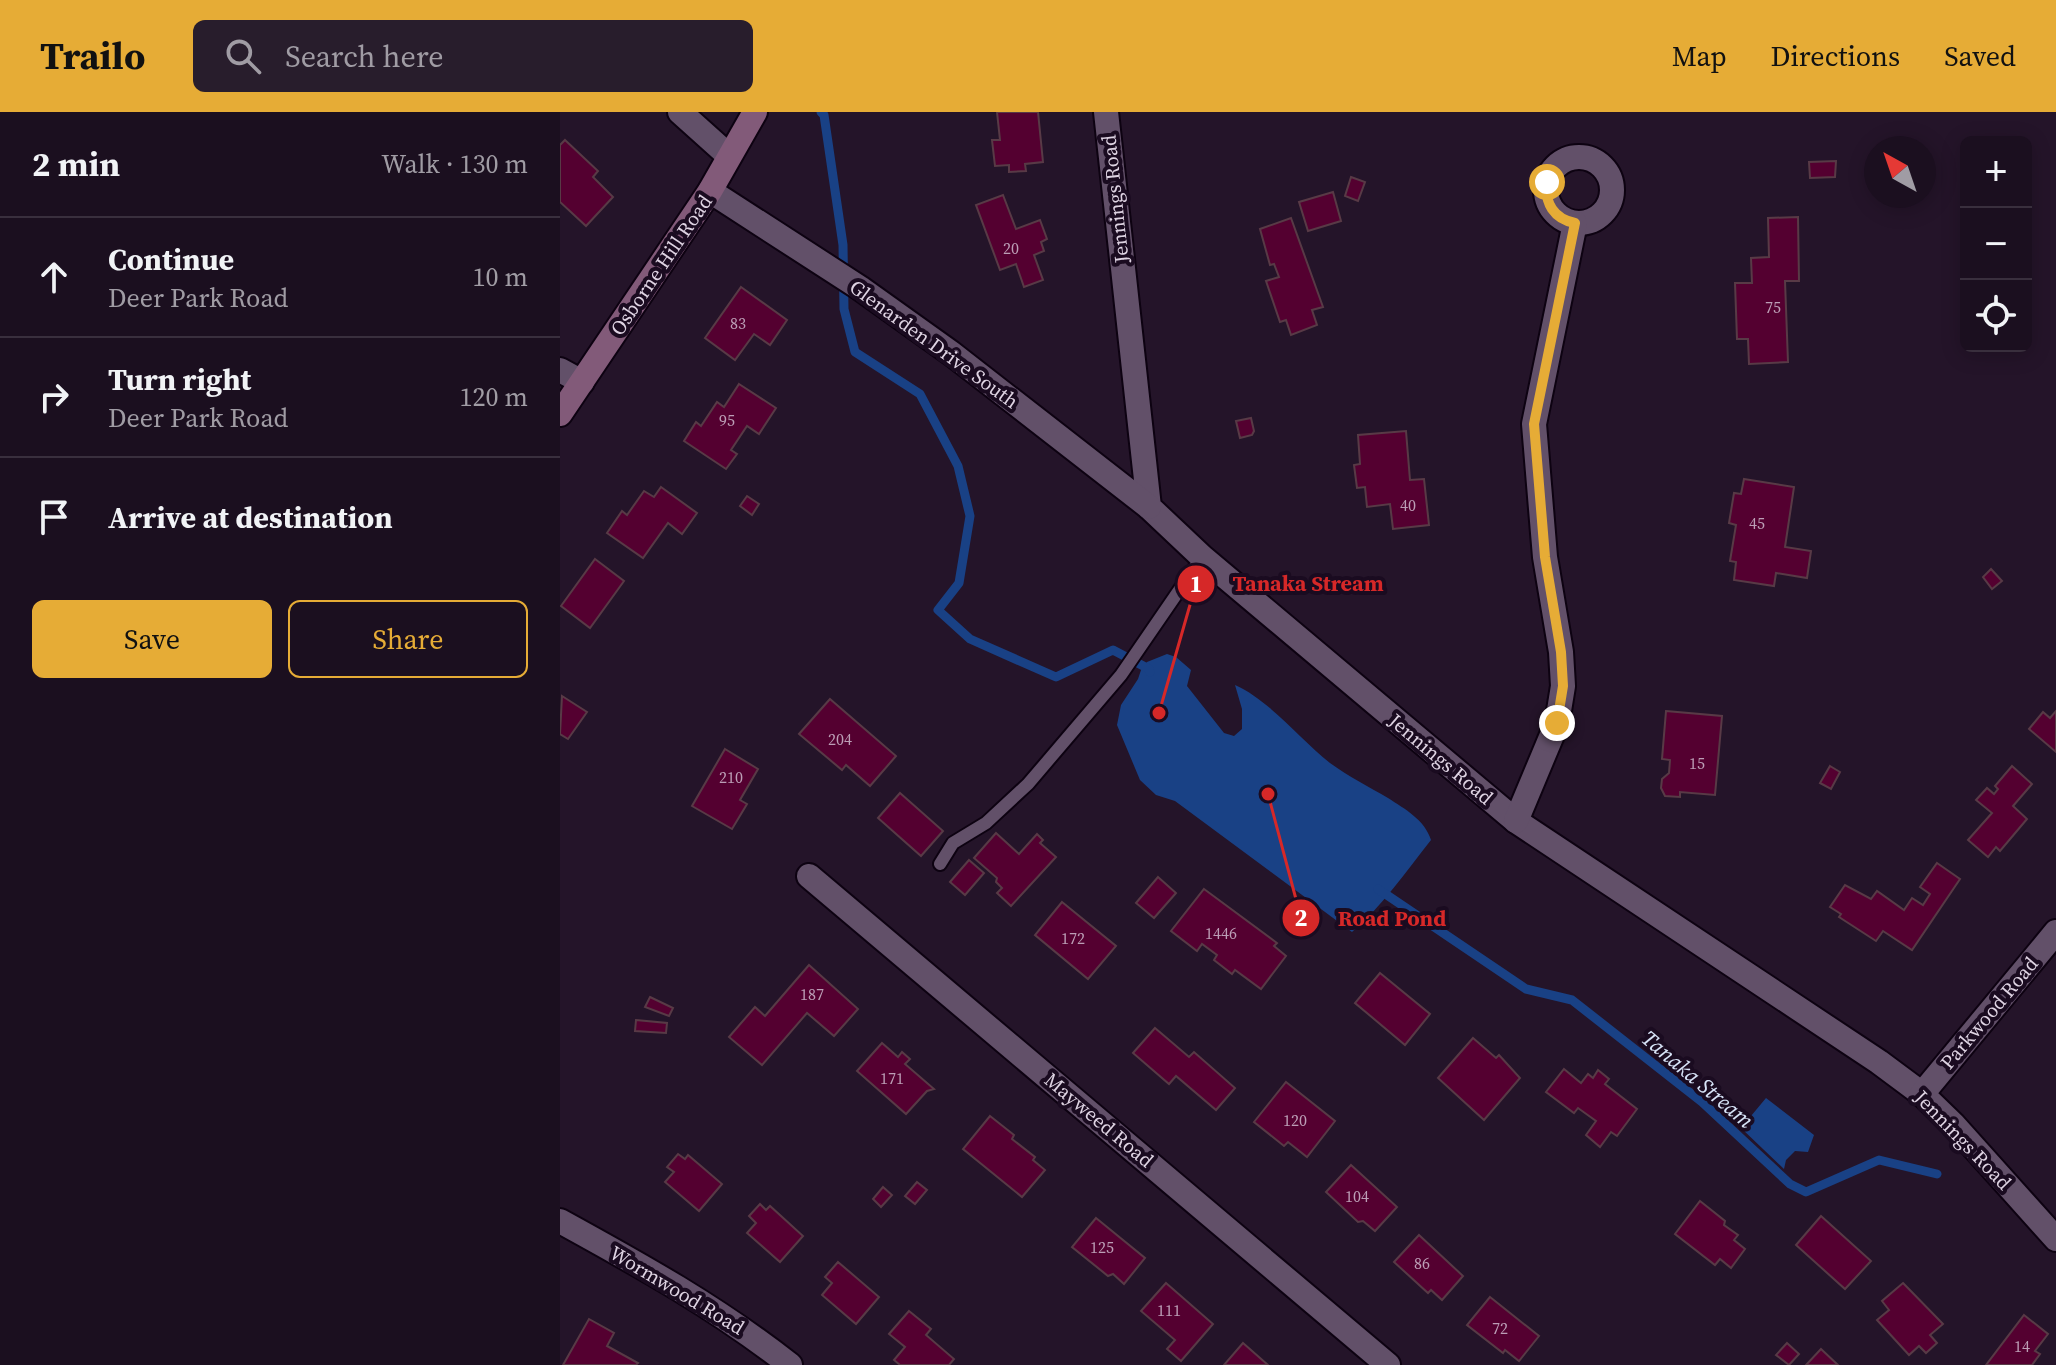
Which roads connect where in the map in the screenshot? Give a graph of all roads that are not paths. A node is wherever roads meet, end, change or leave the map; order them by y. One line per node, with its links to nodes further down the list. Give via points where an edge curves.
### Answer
1 (680, 112): 4 (street)
2 (755, 112): 4 (street, Osborne Hill Road)
3 (1106, 112): 10 (street, Jennings Road)
4 (729, 156): 5 (street, Osborne Hill Road)
5 (710, 191): 8 (street, Osborne Hill Road); 10 (street, Glenarden Drive South, via 951,353)
6 (1575, 223): 12 (street, via 1534,424 1563,686 1557,723)
7 (560, 370): 8 (street)
8 (582, 382): 9 (street, Osborne Hill Road)
9 (560, 414)
10 (1149, 507): 11 (street, Jennings Road)
11 (1202, 557): 12 (street, Jennings Road); 13 (lane, via 1123,672 1028,784 986,823 953,843)
12 (1516, 821): 16 (street, Jennings Road)
13 (940, 864)
14 (809, 876): 20 (street, Mayweed Road)
15 (2056, 932): 16 (street, Parkwood Road)
16 (1922, 1094): 18 (street, Jennings Road)
17 (560, 1221): 19 (street, Wormwood Road, via 679,1287)
18 (2056, 1239)
19 (790, 1365)
20 (1388, 1365)

